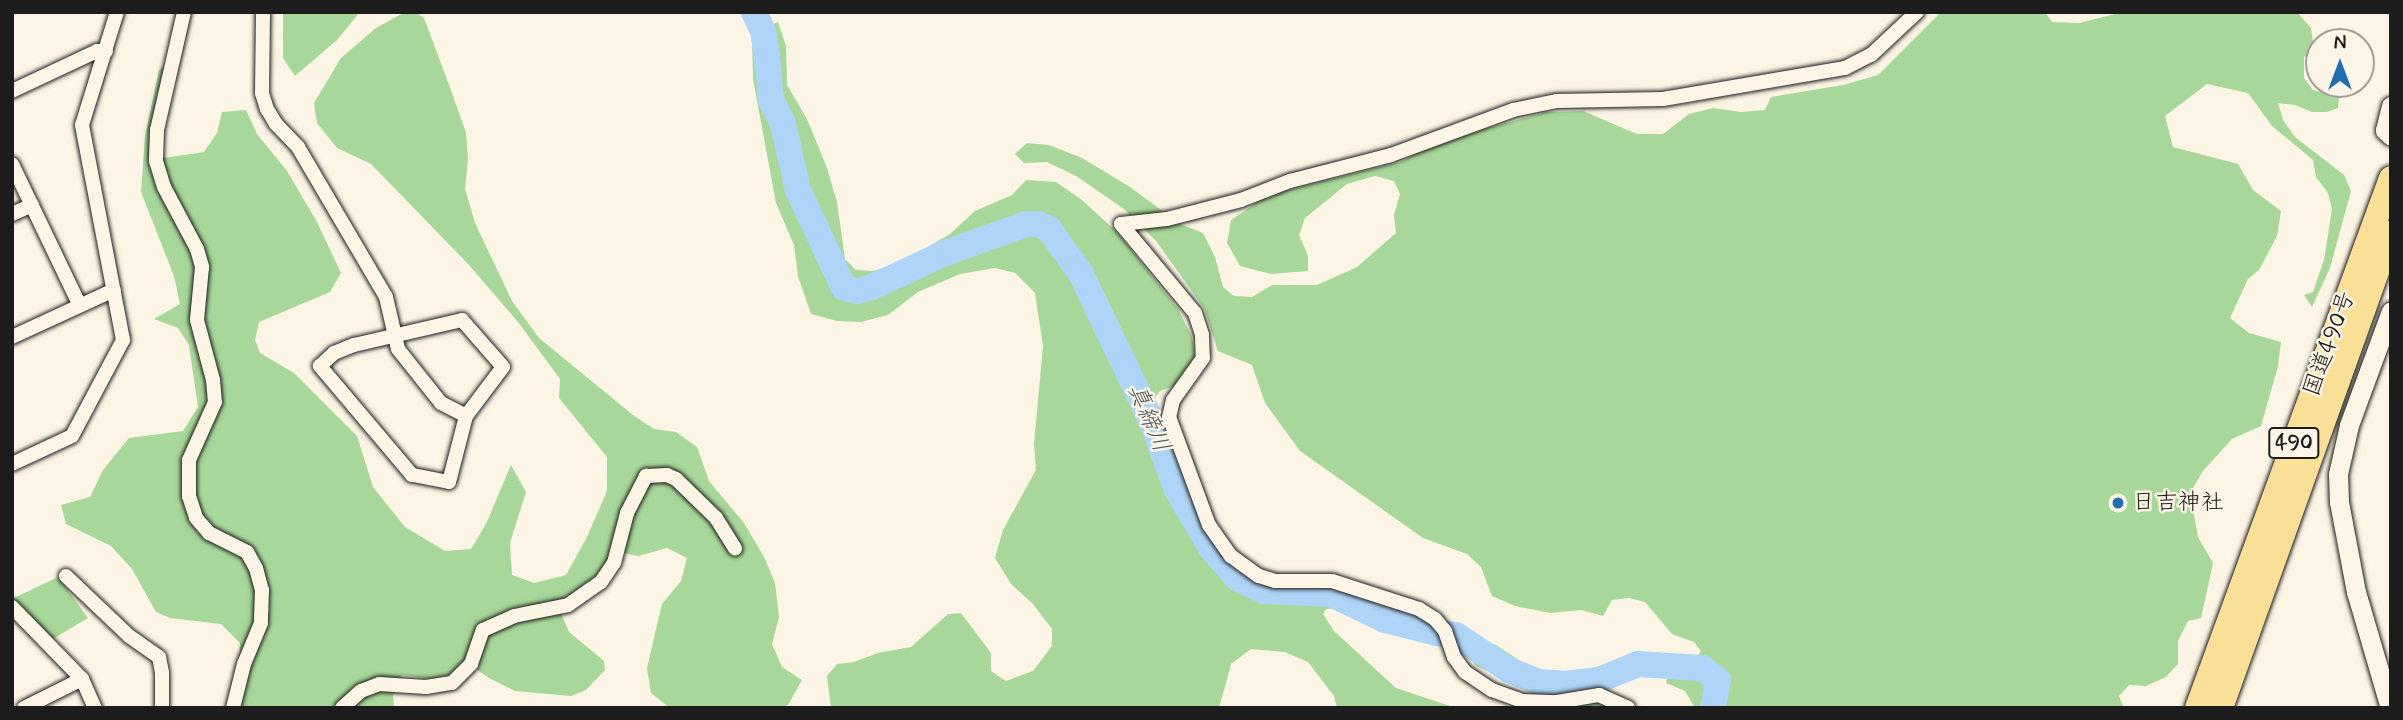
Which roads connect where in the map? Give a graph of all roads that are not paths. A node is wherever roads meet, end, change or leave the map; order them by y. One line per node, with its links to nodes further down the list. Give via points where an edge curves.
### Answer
1 (117, 12): 5 (street)
2 (184, 12): 29 (street, via 162,104 156,161 202,267 197,320 215,402 189,460 189,496 209,533 247,552 262,590 261,623)
3 (263, 12): 18 (street, via 262,93 267,109 298,147 374,274 386,297)
4 (1917, 12): 31 (street, via 1871,55 1845,68 1663,99 1557,101 1513,110 1391,155 1290,181 1241,201 1167,219 1121,224 1195,313 1203,358 1173,400 1169,417 1189,478 1219,543 1244,568 1275,581 1332,581 1419,609 1435,619 1465,672 1492,690 1522,701 1557,702 1599,695)
5 (106, 51): 6 (street, via 97,51); 14 (street, via 82,125)
6 (12, 91)
7 (2391, 106): 8 (street, via 2385,130)
8 (2391, 136)
9 (12, 164): 11 (street)
10 (2391, 178): 25 (highway, 国道490号 / 490)
11 (32, 205): 12 (street); 15 (street)
12 (12, 214)
13 (2391, 233): 25 (highway, 国道490号 / 490)
14 (114, 290): 15 (street); 20 (street, via 123,340 72,436)
15 (79, 304): 17 (street)
16 (2391, 311): 32 (street, via 2349,425 2337,474 2356,592)
17 (12, 337)
18 (395, 337): 19 (street, via 398,349 441,403); 19 (street, via 462,320 503,367); 19 (street, via 354,345 334,353 320,366 412,475 449,482)
19 (466, 416)
20 (12, 464)
21 (735, 549): 30 (street, via 716,519 676,479 646,476 627,513 614,563 601,582 568,605 514,616 483,630 471,664 452,683 426,687 379,684 361,691)
22 (66, 576): 28 (street, via 129,636 159,657)
23 (12, 607): 24 (street)
24 (82, 680): 26 (street); 27 (street)
25 (2216, 703)
26 (24, 708)
27 (95, 708)
28 (162, 708)
29 (233, 708)
30 (342, 708)
31 (1628, 708)
32 (2390, 708)

